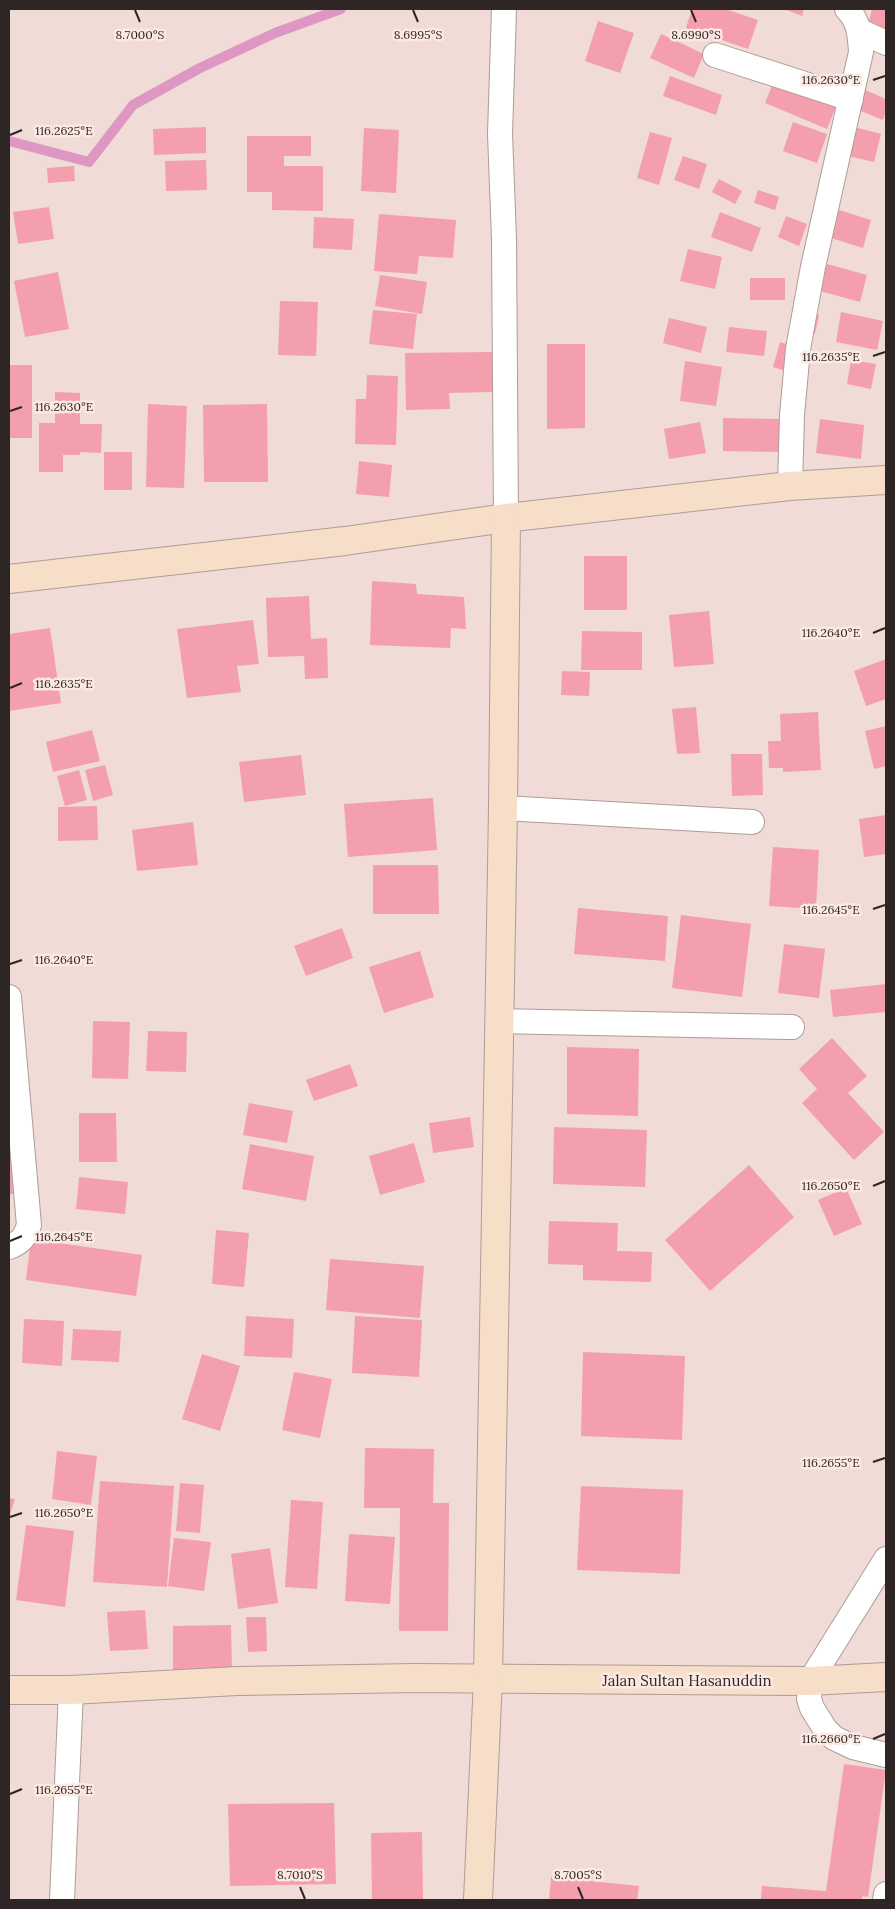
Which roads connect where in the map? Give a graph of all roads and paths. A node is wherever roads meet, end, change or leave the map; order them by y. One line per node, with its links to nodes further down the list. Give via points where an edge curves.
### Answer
1 (504, 9): 9 (street, via 500,134)
2 (847, 9): 3 (street)
3 (860, 31): 4 (street); 6 (street, via 861,52)
4 (886, 42)
5 (714, 55): 6 (street)
6 (851, 99): 8 (street, via 798,349)
7 (886, 480): 8 (street)
8 (790, 486): 9 (street)
9 (506, 518): 10 (street, via 346,541); 11 (street)
10 (9, 579)
11 (503, 808): 12 (street); 14 (street)
12 (752, 822)
13 (9, 997): 16 (street, via 29,1225 19,1243)
14 (500, 1021): 15 (street); 19 (street)
15 (792, 1027)
16 (9, 1247)
17 (886, 1559): 20 (street)
18 (886, 1677): 20 (street, Jalan Sultan Hasanuddin)
19 (488, 1679): 20 (street, Jalan Sultan Hasanuddin); 22 (street, Jalan Sultan Hasanuddin, via 237,1680); 26 (street)
20 (810, 1681): 23 (street, via 812,1708 834,1738 854,1748)
21 (9, 1690): 22 (street, Jalan Sultan Hasanuddin)
22 (71, 1690): 25 (street)
23 (886, 1755)
24 (886, 1894): 27 (street)
25 (62, 1900)
26 (478, 1900)
27 (885, 1900)

